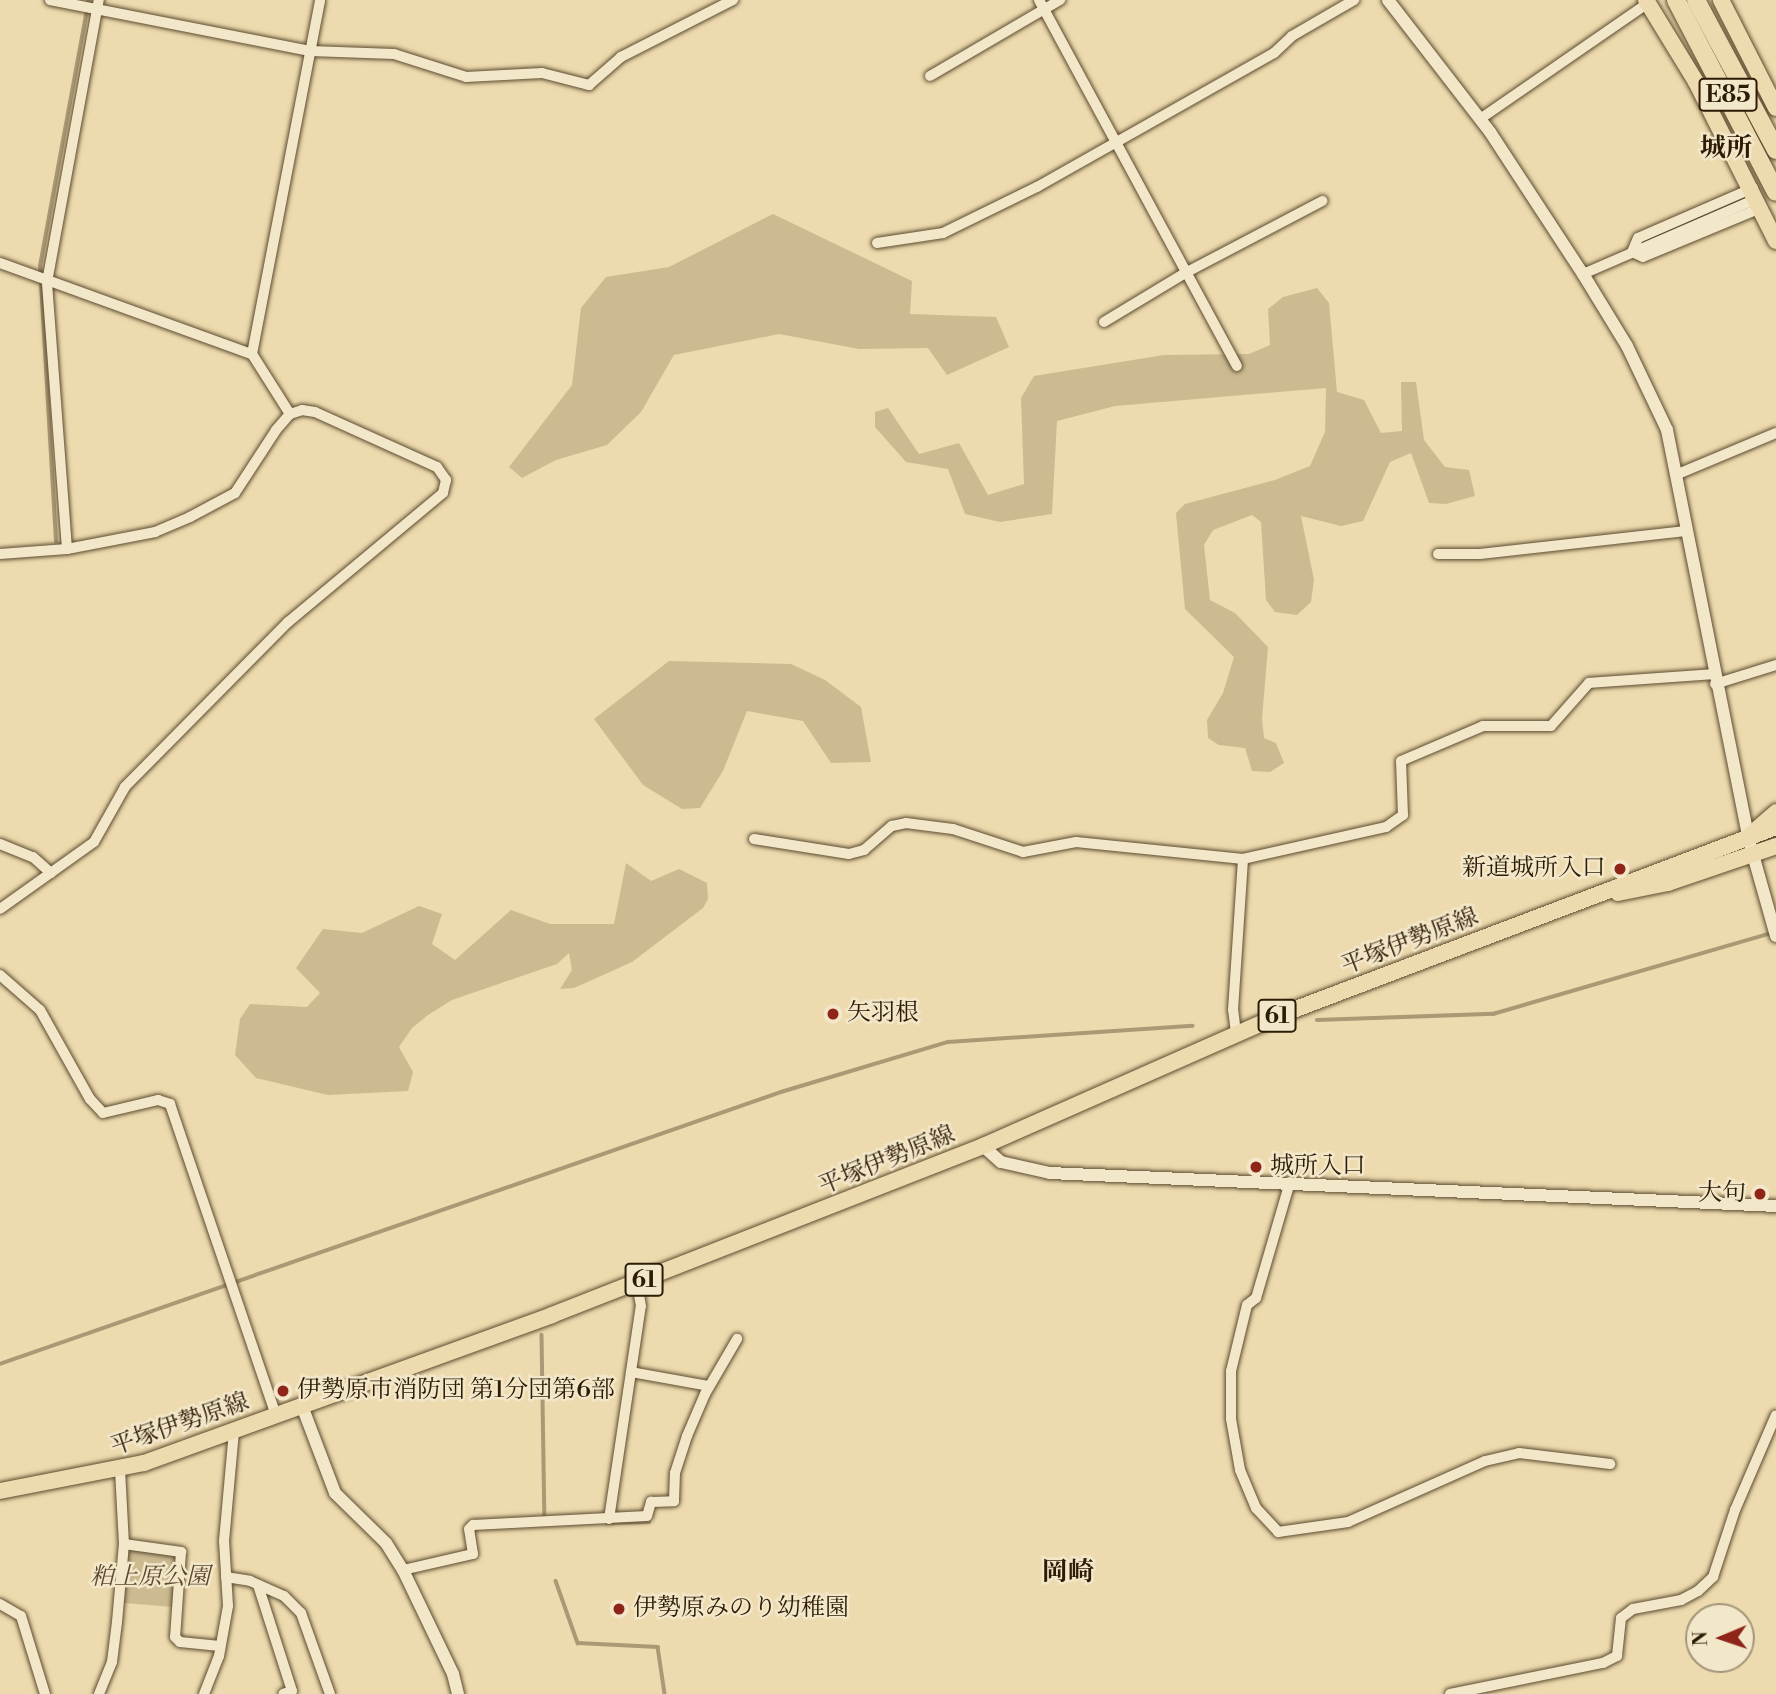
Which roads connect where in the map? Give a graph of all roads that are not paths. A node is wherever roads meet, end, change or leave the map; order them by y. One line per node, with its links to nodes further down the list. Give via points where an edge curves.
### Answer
1 (50, 0): 11 (street)
2 (320, 0): 13 (street)
3 (733, 0): 13 (street, via 621,57 589,85 542,73 466,77 394,54)
4 (1060, 0): 12 (street)
5 (1354, 0): 17 (street, via 1292,36 1275,53)
6 (1388, 0): 16 (street)
7 (1676, 0): 19 (highway, E85)
8 (1696, 0): 18 (highway, E85)
9 (1721, 0): 15 (main road)
10 (1647, 2): 16 (street); 20 (main road)
11 (99, 5): 13 (street); 28 (street)
12 (1041, 5): 14 (street); 17 (street)
13 (310, 51): 30 (street)
14 (930, 76)
15 (1776, 108)
16 (1480, 119): 27 (street)
17 (1117, 142): 23 (street, via 943,233); 26 (street)
18 (1776, 150)
19 (1776, 192)
20 (1754, 200): 22 (main road); 24 (street); 24 (street, via 1643,257); 24 (street, via 1638,238)
21 (1322, 201): 26 (street)
22 (1776, 241)
23 (877, 243)
24 (1632, 252): 27 (street)
25 (0, 263): 28 (street)
26 (1187, 272): 29 (street); 31 (street)
27 (1583, 274): 34 (street, via 1627,346 1661,418)
28 (47, 282): 30 (street); 36 (street)
29 (1104, 322)
30 (252, 354): 32 (street)
31 (1237, 366)
32 (290, 414): 36 (street, via 235,493 155,532); 49 (street, via 315,412 437,467 446,480 443,493 288,622 125,787 94,842)
33 (1776, 433): 34 (street)
34 (1678, 474): 35 (street)
35 (1686, 531): 38 (street, via 1480,554); 40 (street)
36 (67, 549): 37 (street)
37 (0, 554)
38 (1438, 554)
39 (1776, 665): 40 (street)
40 (1715, 679): 43 (street); 48 (street, via 1589,683 1551,726 1483,726 1401,761 1403,815 1387,827)
41 (1776, 812): 43 (main road)
42 (1776, 827): 43 (main road, 平塚伊勢原線 / 61)
43 (1748, 837): 47 (street); 50 (main road, 平塚伊勢原線 / 61)
44 (754, 839): 48 (street, via 849,854 864,850 892,826 906,824 953,829 1023,852 1076,842)
45 (0, 844): 49 (street, via 33,857)
46 (1776, 846): 47 (main road)
47 (1753, 854): 50 (main road, via 1668,883); 52 (street)
48 (1243, 859): 54 (street, via 1233,1010)
49 (51, 873): 51 (street)
50 (1578, 901): 54 (main road, 平塚伊勢原線 / 61)
51 (0, 909)
52 (1776, 936)
53 (0, 975): 63 (street, via 40,1010 90,1099 103,1112 158,1100 170,1104)
54 (1236, 1033): 55 (main road, 平塚伊勢原線 / 61)
55 (983, 1146): 56 (street, via 1001,1162 1023,1170); 58 (main road, 平塚伊勢原線 / 61)
56 (1290, 1182): 57 (street); 66 (street, via 1264,1273 1255,1298 1247,1305 1231,1371 1231,1419 1240,1470 1255,1508 1278,1532 1348,1522 1485,1461 1519,1453)
57 (1776, 1206)
58 (637, 1283): 60 (street, via 640,1306); 62 (main road, 平塚伊勢原線 / 61)
59 (737, 1339): 61 (street)
60 (631, 1372): 61 (street); 69 (street)
61 (709, 1386): 69 (street, via 675,1473 674,1501 651,1502 648,1516)
62 (302, 1406): 63 (main road, 平塚伊勢原線 / 61); 71 (street, via 335,1493 386,1543)
63 (276, 1415): 65 (main road, 平塚伊勢原線 / 61)
64 (1776, 1415): 83 (street, via 1735,1510 1713,1577 1698,1591 1681,1600 1633,1609 1621,1618 1617,1656 1603,1663)
65 (234, 1431): 67 (main road, 平塚伊勢原線 / 61); 72 (street, via 224,1541)
66 (1610, 1464)
67 (120, 1471): 68 (main road, 平塚伊勢原線 / 61); 70 (street)
68 (0, 1491)
69 (609, 1519): 71 (street, via 474,1525 469,1529 473,1554)
70 (124, 1544): 75 (street, via 181,1552 175,1637 180,1642); 78 (street, via 112,1662)
71 (403, 1570): 82 (street, via 453,1674)
72 (226, 1577): 73 (street); 75 (street, via 228,1606)
73 (258, 1585): 80 (street, via 292,1691); 81 (street, via 284,1596 301,1613)
74 (0, 1604): 76 (street, via 21,1616)
75 (220, 1646): 79 (street)
76 (44, 1692): 77 (street)
77 (33, 1694)
78 (99, 1694)
79 (204, 1694)
80 (283, 1694)
81 (330, 1694)
82 (458, 1694)
83 (1450, 1694)

